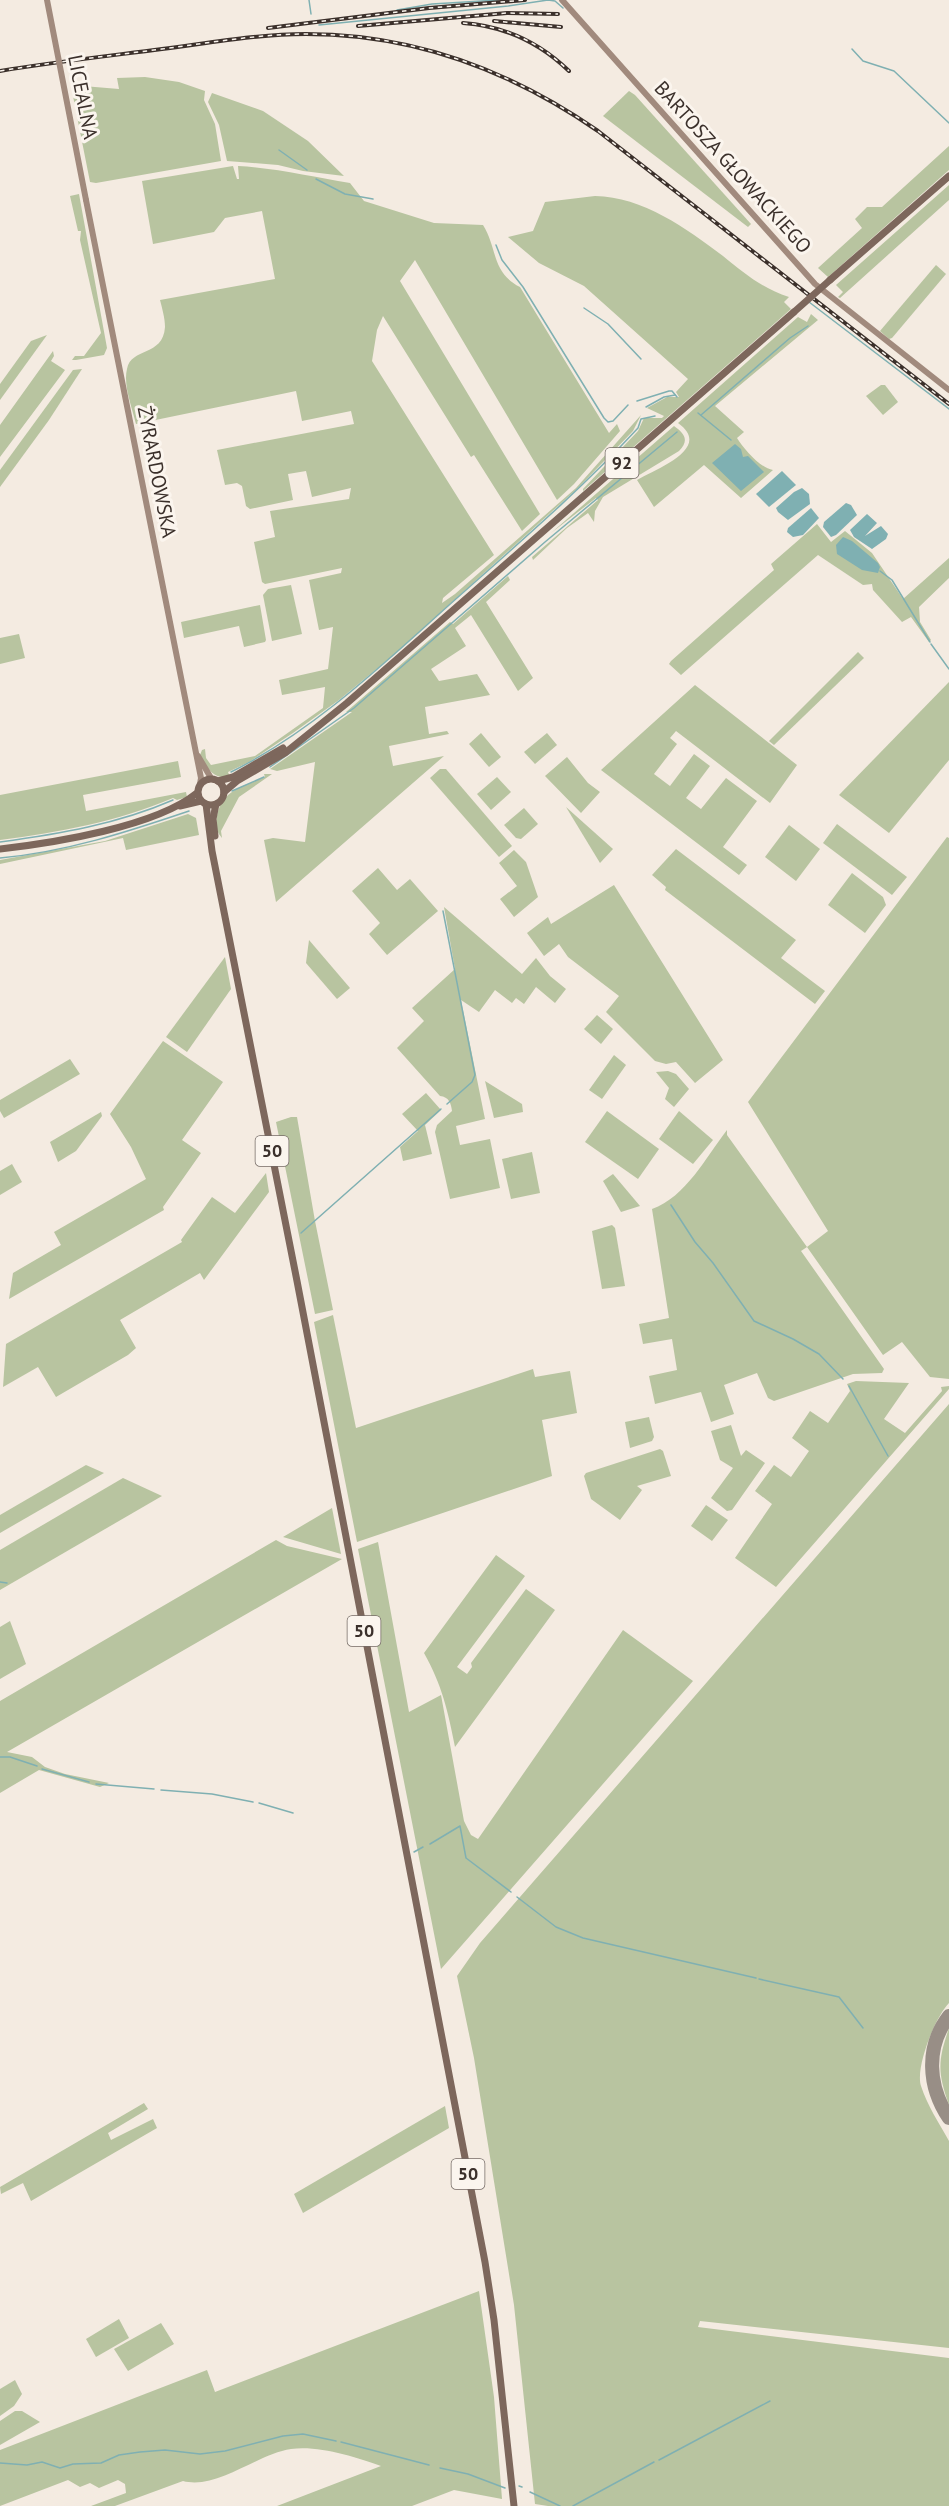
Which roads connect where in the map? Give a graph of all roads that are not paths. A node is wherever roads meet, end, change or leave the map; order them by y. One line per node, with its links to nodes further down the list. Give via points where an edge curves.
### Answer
1 (47, 0): 4 (main road, LICEALNA, bridge)
2 (562, 0): 5 (main road, BARTOSZA GŁOWACKIEGO, via 815,284)
3 (949, 176): 6 (main road, 92, bridge, via 347,703)
4 (86, 200): 7 (main road, ŻYRARDOWSKA)
5 (949, 390)
6 (294, 744): 8 (main road, 92, via 233,777); 10 (main road, 92)
7 (195, 750): 8 (main road, ŻYRARDOWSKA); 9 (main road, ŻYRARDOWSKA)
8 (215, 779): 9 (main road); 10 (main road)
9 (200, 784): 11 (main road)
10 (224, 792): 13 (main road)
11 (197, 793): 12 (main road, 50); 14 (main road)
12 (203, 802): 13 (main road); 14 (main road); 16 (main road, 50)
13 (216, 804): 16 (main road, 50, via 213,819)
14 (174, 806): 15 (main road, via 90,834)
15 (0, 849)
16 (217, 868): 17 (main road, 50, via 485,2262)
17 (514, 2506)

